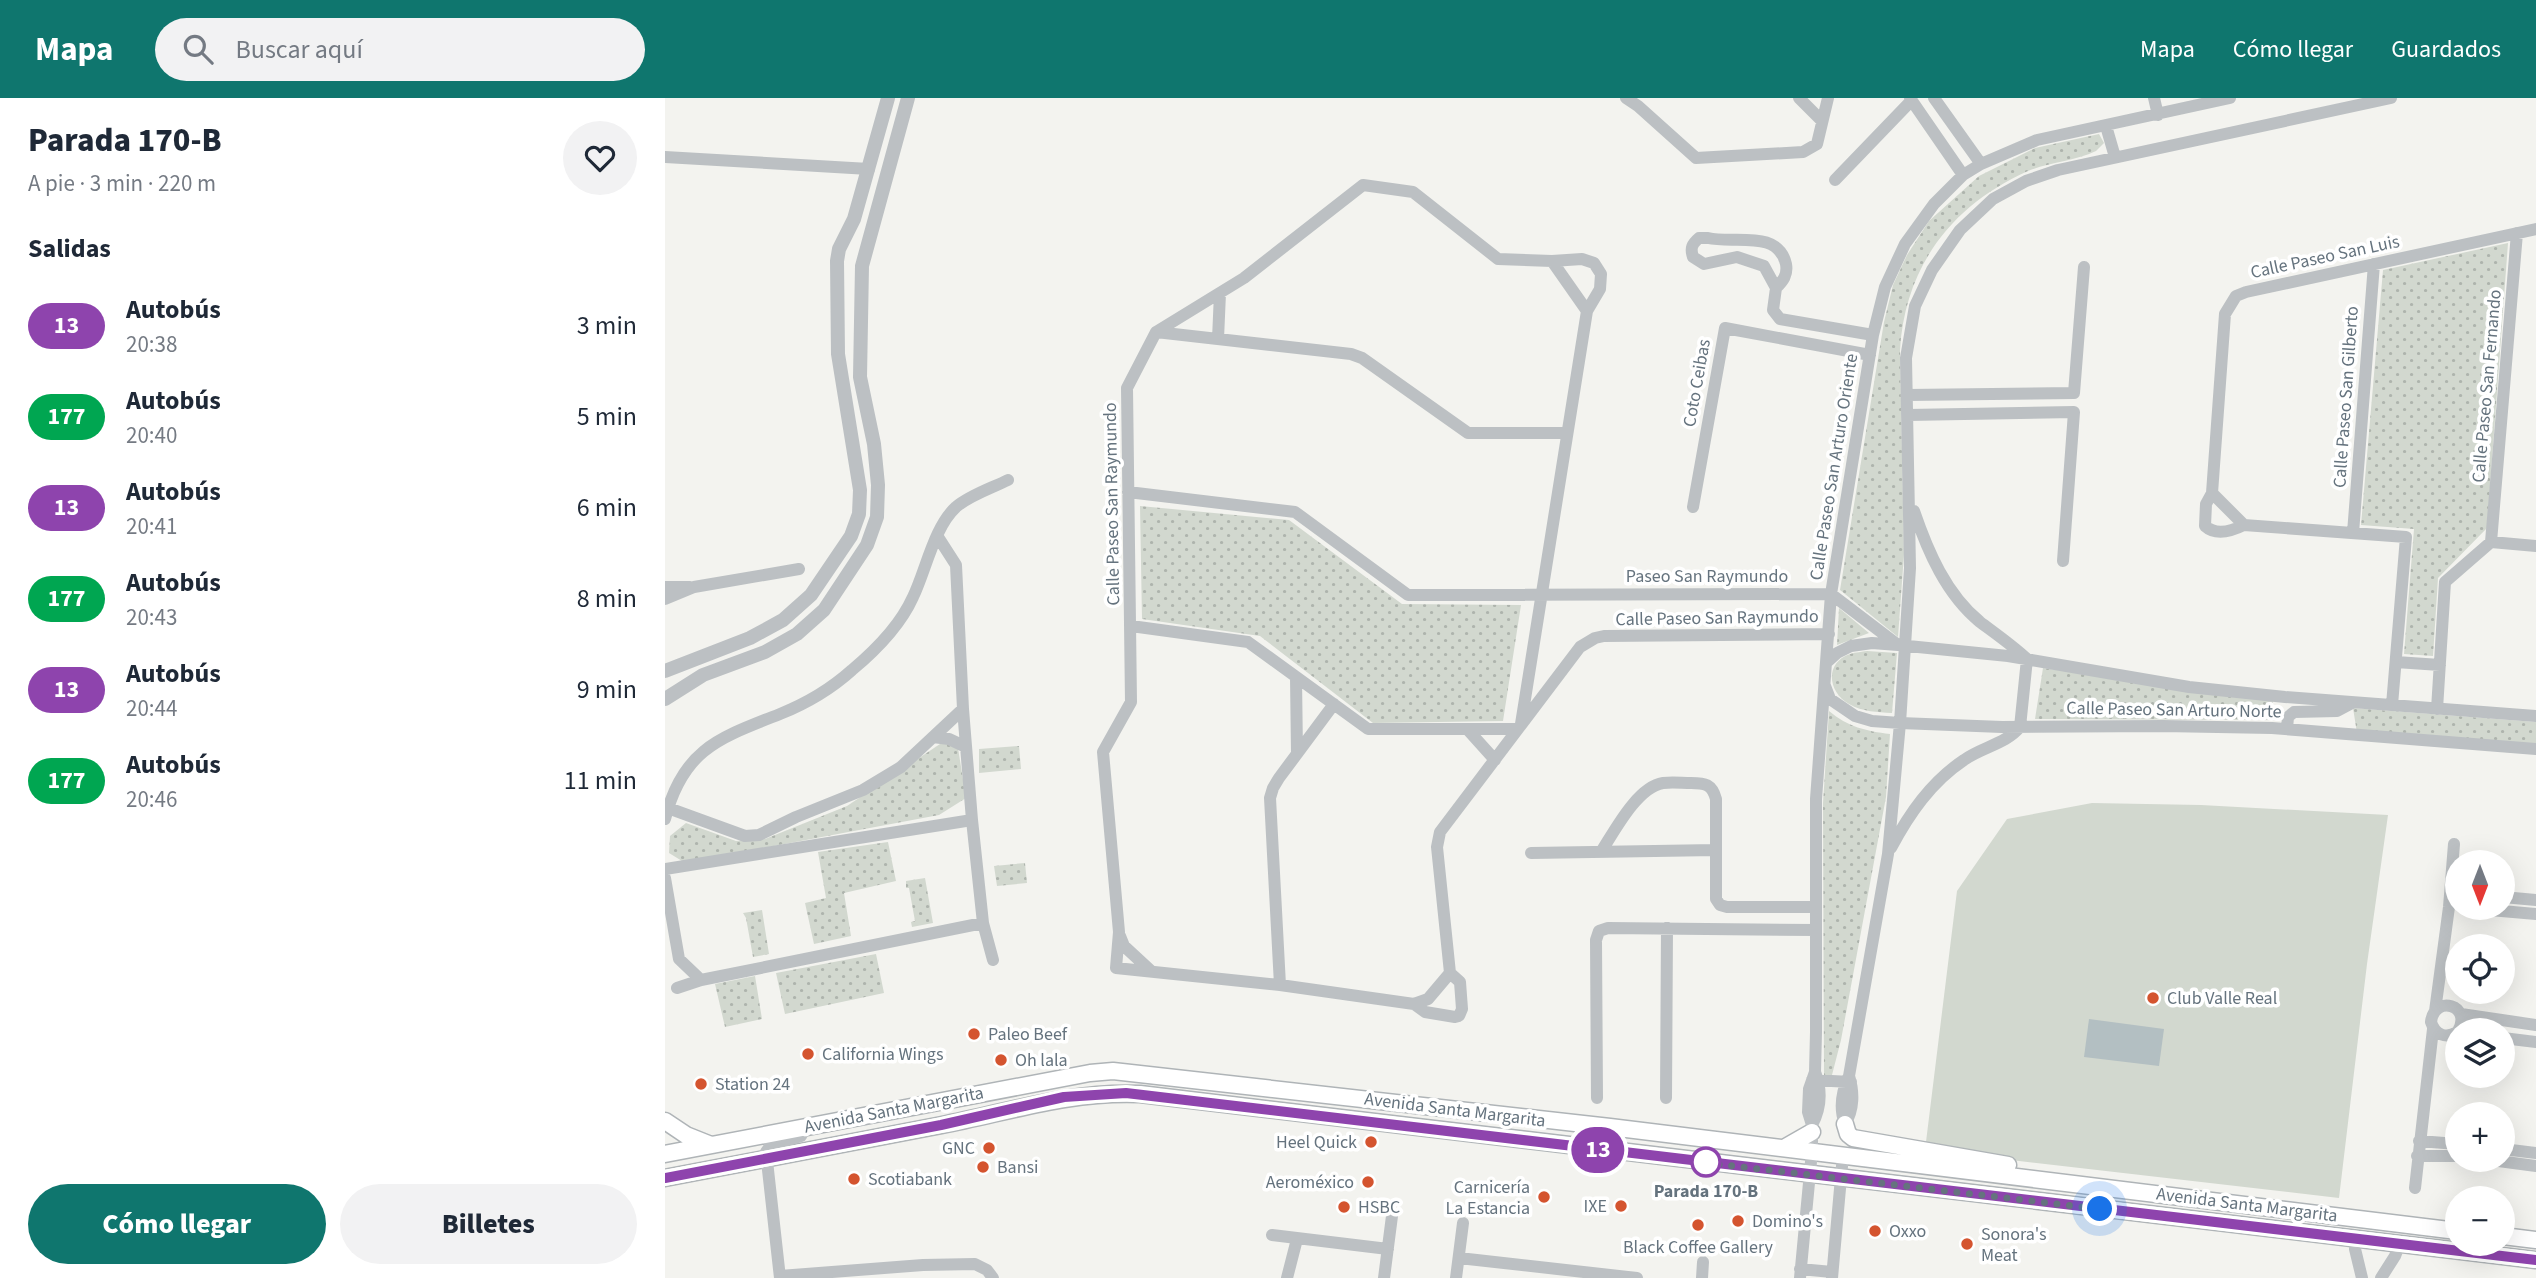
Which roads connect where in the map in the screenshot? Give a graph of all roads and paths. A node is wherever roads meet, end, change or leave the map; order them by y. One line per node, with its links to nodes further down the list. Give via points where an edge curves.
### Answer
1 (888, 98): 19 (street)
2 (908, 98): 33 (street, via 866,248)
3 (1626, 98): 14 (street, via 1696,158 1803,152 1817,144)
4 (1799, 98): 14 (street)
5 (1828, 98): 14 (street)
6 (1934, 98): 18 (street)
7 (2154, 98): 13 (street)
8 (2230, 98): 11 (street, Calle Paseo San Arturo Oriente)
9 (2391, 98): 12 (street)
10 (1911, 99): 20 (street); 21 (street)
11 (2212, 100): 13 (street, Calle Paseo San Arturo Oriente)
12 (2362, 101): 17 (street)
13 (2158, 114): 15 (street, Calle Paseo San Arturo Oriente)
14 (1822, 121)
15 (2106, 126): 17 (street); 18 (street, Calle Paseo San Arturo Oriente, via 2037,140)
16 (665, 157): 19 (street)
17 (2115, 157): 36 (street, via 2027,181 1993,200 1960,230 1932,270 1915,306 1906,358)
18 (1981, 164): 20 (street, Calle Paseo San Arturo Oriente)
19 (869, 169): 34 (street, via 855,219 839,249)
20 (1963, 175): 31 (street, Calle Paseo San Arturo Oriente, via 1934,204 1905,244 1885,287)
21 (1835, 180)
22 (2536, 229): 23 (street, Calle Paseo San Luis)
23 (2517, 233): 25 (street, Calle Paseo San Luis); 47 (street, Calle Paseo San Fernando)
24 (1552, 261): 28 (street, Calle Paseo San Raymundo, via 1498,259 1413,192 1367,185); 29 (street); 29 (street, Calle Paseo San Raymundo, via 1594,263 1601,274 1599,289)
25 (2374, 264): 41 (street, Calle Paseo San Luis, via 2246,292 2231,301 2225,314); 45 (street, Calle Paseo San Gilberto)
26 (2084, 267): 36 (street, via 2074,393)
27 (1776, 288): 27 (street, via 1787,272 1776,246 1765,241 1709,238 1699,238 1693,244 1693,257 1704,264 1737,257 1758,262); 31 (street, via 1773,310 1780,319)
28 (1220, 293): 30 (street, Calle Paseo San Raymundo); 32 (street)
29 (1587, 311): 38 (street, Calle Paseo San Raymundo)
30 (1156, 332): 32 (street); 40 (street, Calle Paseo San Raymundo, via 1127,388)
31 (1873, 335): 35 (street, Calle Paseo San Arturo Oriente)
32 (1218, 340): 38 (street, via 1358,356 1468,433)
33 (859, 353): 34 (street); 66 (street, via 878,485 877,517 867,545 824,610 797,634 765,652 703,675)
34 (838, 354): 63 (street, via 860,490 859,514 851,536 811,595 783,620)
35 (1870, 355): 43 (street, Coto Ceibas, via 1725,328); 53 (street, Calle Paseo San Arturo Oriente)
36 (1907, 396): 37 (street)
37 (1908, 415): 42 (street); 49 (street, via 2074,412)
38 (1566, 433): 54 (street, Calle Paseo San Raymundo)
39 (1008, 480): 46 (street, via 958,505)
40 (1128, 492): 54 (street, Paseo San Raymundo, via 1295,512 1408,595); 56 (street, Calle Paseo San Raymundo)
41 (2212, 493): 44 (street); 44 (street, Calle Paseo San Luis, via 2206,504 2207,529 2231,532)
42 (1910, 498): 58 (street, via 1910,568); 59 (street, via 1925,543 1946,583 1979,621)
43 (1693, 508)
44 (2244, 525): 45 (street, Calle Paseo San Luis)
45 (2353, 533): 61 (street, Calle Paseo San Luis, via 2406,537)
46 (937, 537): 70 (street, via 956,565); 83 (street, via 912,600 887,638 819,694 719,738 680,780)
47 (2491, 542): 48 (street); 62 (street, via 2445,582)
48 (2536, 546)
49 (2063, 561)
50 (799, 569): 52 (street)
51 (665, 587): 52 (street)
52 (694, 587): 55 (street)
53 (1831, 593): 54 (street, Paseo San Raymundo); 57 (street, Calle Paseo San Arturo Oriente); 58 (street)
54 (1541, 594): 74 (street, Calle Paseo San Raymundo)
55 (665, 600)
56 (1131, 626): 64 (street, via 1248,642); 102 (street, Calle Paseo San Raymundo, via 1132,702 1103,752)
57 (1829, 634): 60 (street, Calle Paseo San Arturo Oriente); 74 (street, Calle Paseo San Raymundo, via 1595,638 1573,655)
58 (1902, 645): 59 (street, Calle Paseo San Arturo Norte); 60 (street, Calle Paseo San Arturo Norte, via 1851,646); 73 (street)
59 (2027, 659): 67 (street, Calle Paseo San Arturo Norte, via 2189,687); 75 (street)
60 (1827, 662): 65 (street, Calle Paseo San Arturo Oriente)
61 (2396, 662): 62 (street); 69 (street, Calle Paseo San Luis)
62 (2440, 665): 71 (street)
63 (665, 671)
64 (1296, 677): 68 (street); 81 (street)
65 (1825, 686): 73 (street, Calle Paseo San Arturo Norte, via 1830,699 1855,716); 95 (street, Calle Paseo San Arturo Oriente, via 1816,799)
66 (665, 699)
67 (2353, 702): 69 (street, Calle Paseo San Arturo Norte); 76 (street, via 2337,711 2294,712 2288,717)
68 (1334, 704): 77 (street, via 1368,729); 81 (street)
69 (2392, 705): 71 (street, Calle Paseo San Arturo Norte)
70 (963, 709): 78 (street); 79 (street)
71 (2437, 709): 72 (street, Calle Paseo San Arturo Norte)
72 (2536, 716)
73 (1900, 723): 75 (street, Calle Paseo San Arturo Norte); 90 (street)
74 (1519, 727): 77 (street); 82 (street, Calle Paseo San Raymundo)
75 (2020, 727): 76 (street, Calle Paseo San Arturo Norte); 90 (street, via 2004,741 1964,760 1936,783 1914,808)
76 (2287, 729): 80 (street, Calle Paseo San Arturo Norte)
77 (1468, 730): 82 (street)
78 (933, 737): 79 (street); 83 (street, via 901,767 863,790 759,835 745,836)
79 (966, 747): 84 (street)
80 (2536, 748)
81 (1297, 753): 107 (street, via 1270,798)
82 (1495, 760): 105 (street, Calle Paseo San Raymundo, via 1438,839)
83 (666, 813)
84 (972, 820): 91 (street); 99 (street)
85 (2453, 844): 87 (street)
86 (1716, 850): 88 (street); 88 (street, via 1713,789 1705,783 1661,783 1645,791); 95 (street, via 1716,899 1720,905)
87 (2453, 850)
88 (1601, 852): 89 (street)
89 (1531, 853)
90 (1888, 854): 119 (street)
91 (665, 869)
92 (665, 878): 106 (street, via 679,959)
93 (2515, 898): 94 (street)
94 (2536, 900)
95 (1816, 907): 101 (street, Calle Paseo San Arturo Oriente)
96 (2515, 912): 97 (street)
97 (2536, 914)
98 (2451, 920): 110 (street)
99 (983, 923): 103 (street); 106 (street)
100 (1667, 928): 101 (street); 121 (street, via 1599,932); 122 (street)
101 (1816, 930): 118 (street, Calle Paseo San Arturo Oriente)
102 (1119, 932): 104 (street, Calle Paseo San Raymundo, via 1124,946); 104 (street, Calle Paseo San Raymundo, via 1116,968)
103 (993, 960)
104 (1154, 972): 107 (street, Calle Paseo San Raymundo)
105 (1450, 972): 109 (street, via 1427,999); 109 (street, Calle Paseo San Raymundo, via 1460,982 1459,1016 1425,1012)
106 (701, 980): 108 (street)
107 (1280, 985): 109 (street, Calle Paseo San Raymundo)
108 (677, 988)
109 (1414, 1004)
110 (2435, 1011): 111 (street, via 2449,1005); 114 (street)
111 (2461, 1014): 112 (street); 113 (street)
112 (2461, 1018)
113 (2536, 1025)
114 (2433, 1028): 115 (street); 131 (street)
115 (2445, 1036)
116 (2515, 1039): 117 (street)
117 (2536, 1042)
118 (1815, 1077): 119 (street); 128 (street, Calle Paseo San Arturo Oriente, via 1808,1112)
119 (1849, 1080): 125 (street, via 1844,1088)
120 (997, 1091): 123 (main road, Avenida Santa Margarita); 126 (main road, via 941,1111); 129 (main road, Avenida Santa Margarita, via 1090,1073 1137,1072)
121 (1597, 1098)
122 (1666, 1098)
123 (932, 1103): 127 (main road, Avenida Santa Margarita); 130 (main road, via 931,1116 891,1127)
124 (665, 1121): 133 (main road)
125 (1845, 1124): 149 (main road, via 1853,1139 2009,1166)
126 (941, 1125): 130 (main road, Avenida Santa Margarita); 135 (main road, Avenida Santa Margarita, via 1064,1097 1121,1093)
127 (804, 1128): 133 (main road, Avenida Santa Margarita); 143 (street, via 801,1136 767,1147)
128 (1812, 1129): 134 (main road); 137 (street, Calle Paseo San Arturo Oriente)
129 (1663, 1134): 134 (main road, Avenida Santa Margarita); 135 (main road, via 1612,1135)
130 (874, 1137): 143 (main road, Avenida Santa Margarita)
131 (2419, 1141): 132 (street); 141 (street)
132 (2445, 1143)
133 (711, 1145): 139 (main road, Avenida Santa Margarita)
134 (1784, 1149): 137 (main road, Avenida Santa Margarita)
135 (1603, 1150): 146 (main road, Avenida Santa Margarita)
136 (2515, 1150): 138 (street)
137 (1812, 1151): 140 (main road, Avenida Santa Margarita); 146 (street, Calle Paseo San Arturo Oriente)
138 (2536, 1153)
139 (665, 1154)
140 (1843, 1155): 148 (street); 149 (main road, Avenida Santa Margarita)
141 (2417, 1156): 142 (street); 151 (street)
142 (2445, 1156)
143 (768, 1158): 147 (main road, Avenida Santa Margarita); 174 (street)
144 (2515, 1163): 145 (street)
145 (2536, 1166)
146 (1809, 1175): 148 (main road, Avenida Santa Margarita); 171 (street, Calle Paseo San Arturo Oriente)
147 (665, 1178)
148 (1840, 1178): 152 (main road, Avenida Santa Margarita); 173 (street)
149 (2032, 1178): 150 (main road, Avenida Santa Margarita)
150 (2052, 1181): 152 (main road, via 2045,1195); 155 (main road, Avenida Santa Margarita)
151 (2414, 1188)
152 (1994, 1197): 159 (main road, Avenida Santa Margarita)
153 (1392, 1216): 164 (street)
154 (1463, 1223): 168 (street)
155 (2433, 1228): 156 (main road, Avenida Santa Margarita); 159 (main road, via 2369,1225)
156 (2445, 1230)
157 (1272, 1235): 160 (street)
158 (2515, 1237): 161 (main road)
159 (2356, 1238): 162 (main road, Avenida Santa Margarita); 180 (street)
160 (1297, 1239): 164 (street); 175 (street)
161 (2536, 1240)
162 (2400, 1243): 163 (main road, Avenida Santa Margarita); 181 (street)
163 (2445, 1248)
164 (1388, 1249): 176 (street)
165 (2515, 1251): 166 (main road)
166 (2536, 1253)
167 (2507, 1256): 169 (main road, Avenida Santa Margarita)
168 (1459, 1258): 177 (street); 178 (street)
169 (2536, 1260)
170 (1703, 1262): 179 (street)
171 (1800, 1273): 173 (street)
172 (990, 1274): 174 (street, via 975,1264)
173 (1832, 1275)
174 (780, 1277)
175 (1287, 1278)
176 (1384, 1278)
177 (1456, 1278)
178 (1637, 1278)
179 (1702, 1278)
180 (2362, 1278)
181 (2381, 1278)

